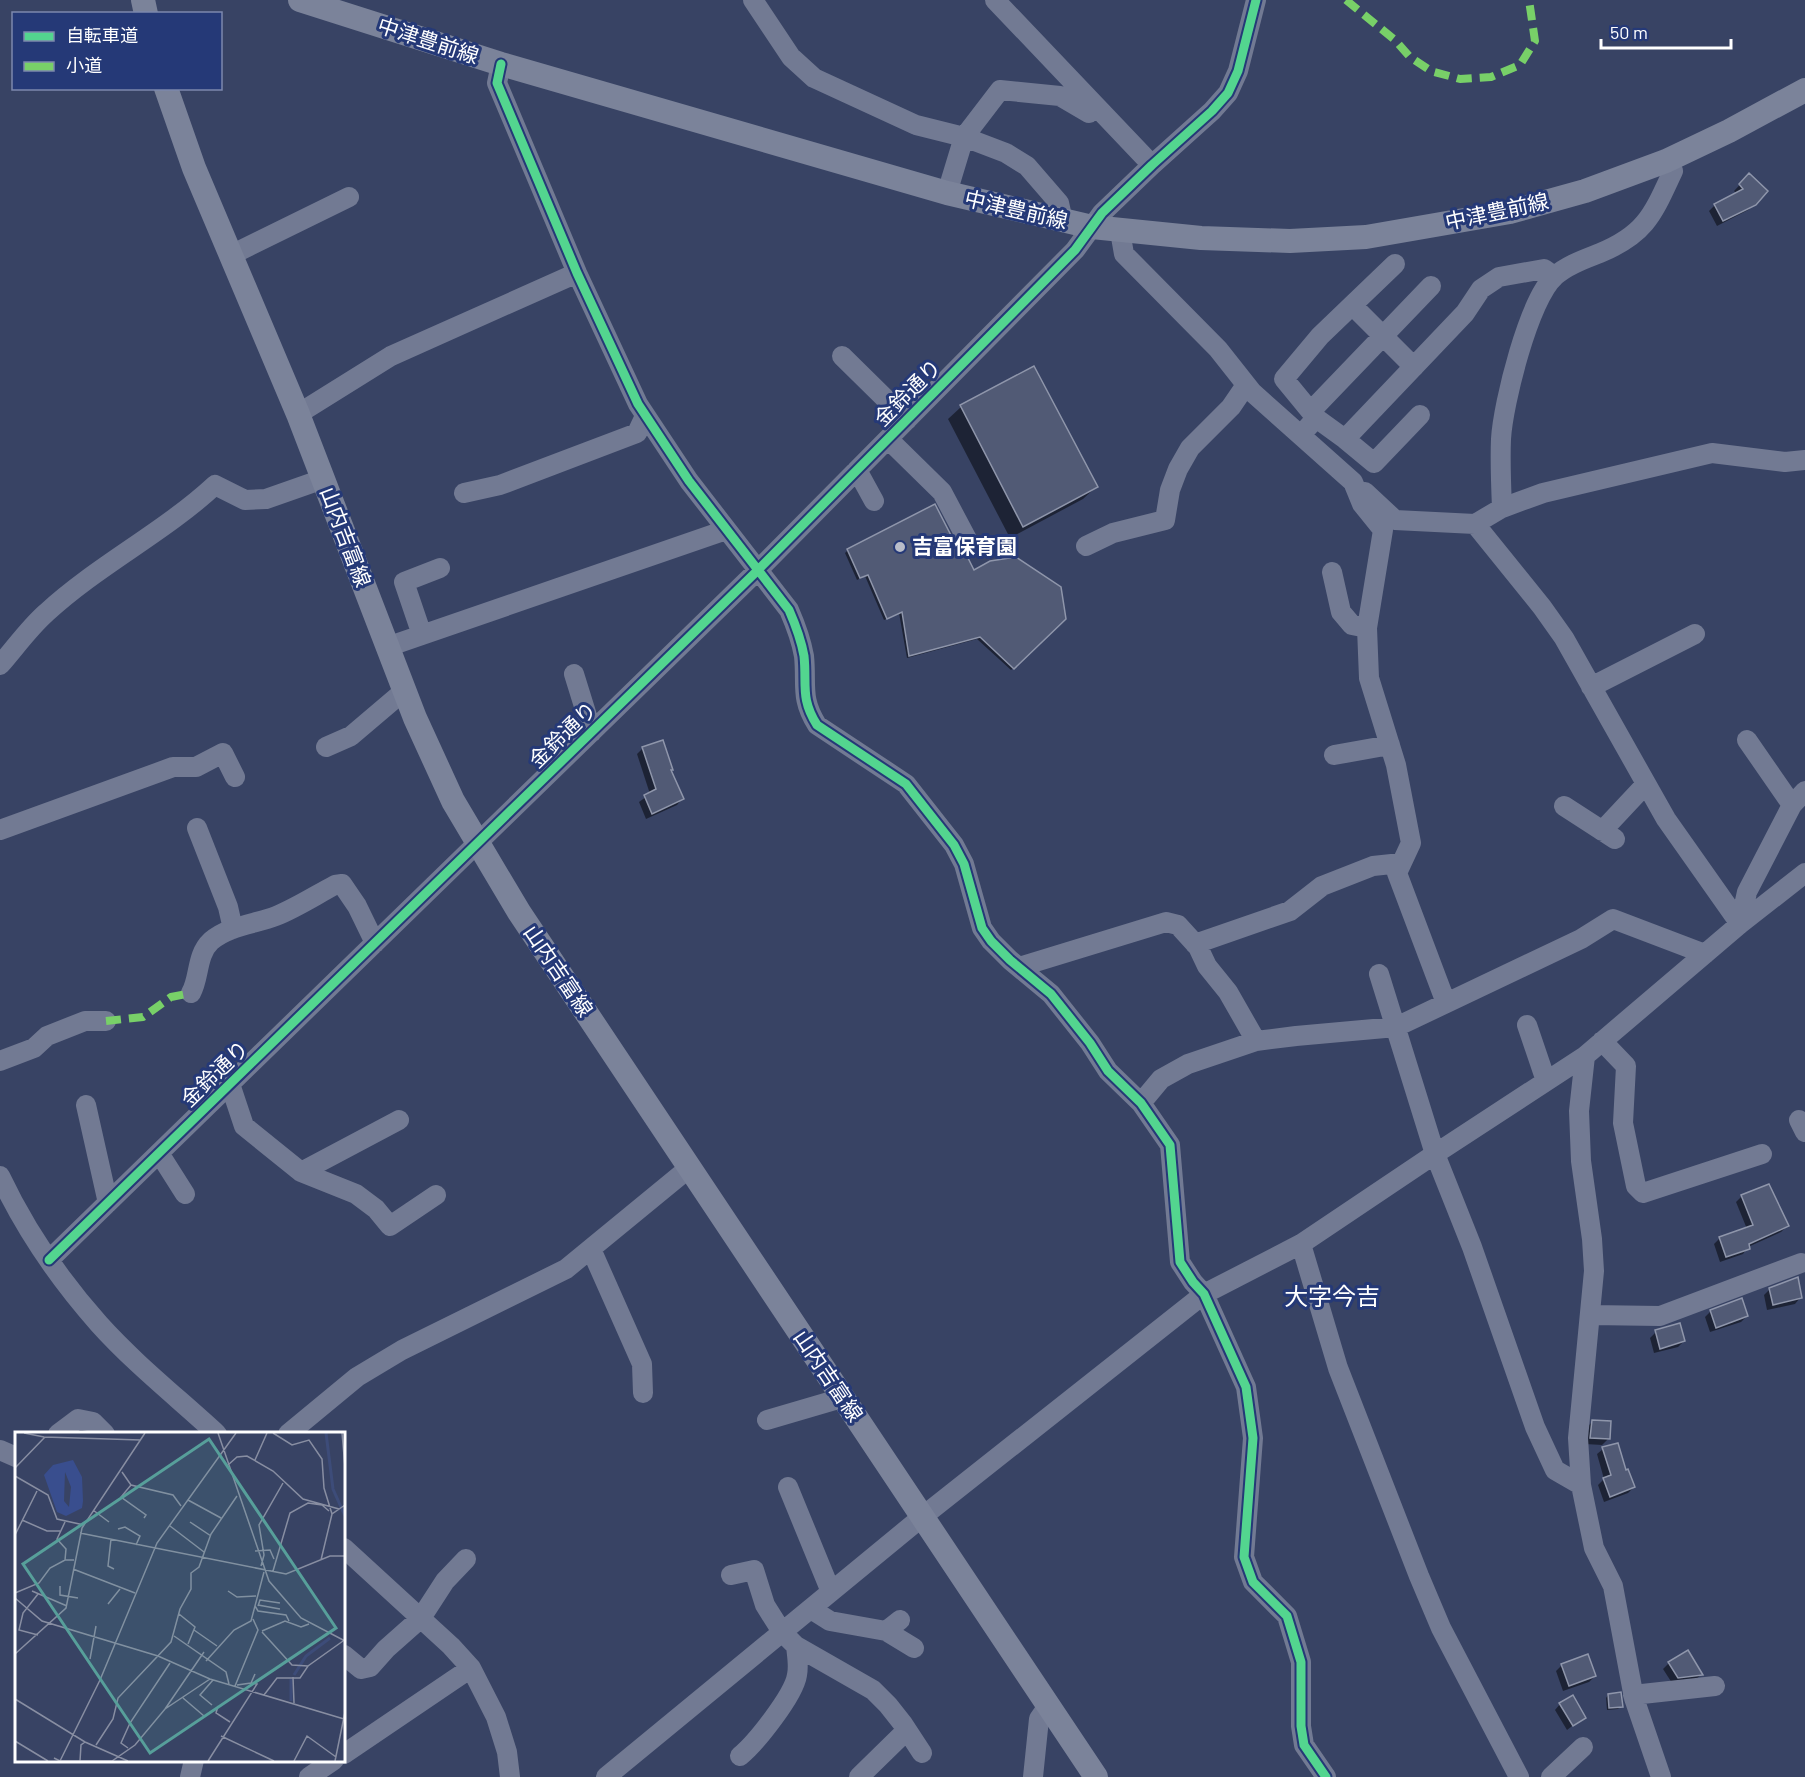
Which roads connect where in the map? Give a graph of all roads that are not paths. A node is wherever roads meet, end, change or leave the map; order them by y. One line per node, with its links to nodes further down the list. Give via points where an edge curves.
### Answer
1 (300, 0): 5 (main road, 中津豊前線)
2 (753, 0): 9 (street, via 791,57 814,78 916,125)
3 (995, 0): 8 (street)
4 (1256, 0): 11 (street, 金鈴通り, via 1228,93)
5 (501, 64): 12 (main road, 中津豊前線); 19 (street, via 497,83)
6 (167, 90): 17 (main road, 山内吉富線)
7 (1805, 90): 10 (main road, 中津豊前線)
8 (1095, 106): 9 (street, via 1089,113 1060,96 1000,90); 11 (street)
9 (964, 138): 12 (street); 14 (street, via 1006,153 1028,166 1059,203)
10 (1666, 161): 16 (main road, 中津豊前線, via 1585,191 1510,212 1366,237 1290,241); 20 (street, via 1673,171 1644,226 1621,244)
11 (1152, 165): 15 (street, 金鈴通り)
12 (947, 193): 14 (main road, 中津豊前線)
13 (350, 196): 17 (street)
14 (1063, 221): 15 (main road, 中津豊前線)
15 (1092, 227): 16 (main road, 中津豊前線); 31 (street, 金鈴通り, via 1075,250)
16 (1120, 231): 26 (street, via 1124,254 1218,349)
17 (231, 255): 27 (main road, 山内吉富線)
18 (1395, 264): 22 (street)
19 (577, 273): 27 (street, via 391,356); 30 (street)
20 (1554, 276): 25 (street, via 1544,269 1499,277 1481,289 1465,313); 41 (street, via 1535,306 1506,406 1501,438)
21 (1431, 286): 23 (street)
22 (1352, 305): 23 (street); 28 (street, via 1284,379)
23 (1383, 336): 25 (street); 28 (street)
24 (842, 356): 31 (street)
25 (1414, 367): 34 (street)
26 (1246, 385): 32 (street); 45 (street, via 1231,407 1190,448 1170,490 1165,520 1113,533)
27 (298, 414): 37 (main road, 山内吉富線)
28 (1313, 414): 32 (street); 34 (street)
29 (1420, 415): 34 (street, via 1374,463)
30 (645, 416): 39 (street, via 637,433 500,486); 43 (street)
31 (907, 420): 33 (street, 金鈴通り)
32 (1301, 435): 38 (street)
33 (888, 439): 36 (street, 金鈴通り); 44 (street, via 942,492)
34 (1345, 440)
35 (1805, 460): 41 (street, via 1785,462 1712,453 1543,493)
36 (857, 470): 40 (street); 47 (street, 金鈴通り)
37 (323, 479): 52 (main road, 山内吉富線); 53 (street, via 266,500 245,500 215,485 44,614)
38 (1353, 482): 42 (street, via 1395,520); 49 (street, via 1362,504 1383,530)
39 (464, 493)
40 (874, 501)
41 (1502, 508): 42 (street)
42 (1474, 524): 55 (street, via 1542,608)
43 (726, 530): 47 (street); 51 (street)
44 (969, 543)
45 (1086, 546)
46 (440, 568): 51 (street, via 404,582)
47 (757, 571): 57 (street, 金鈴通り); 76 (street, via 789,610 799,632 805,699 817,725 906,784 954,845 964,864 982,928)
48 (1332, 572): 49 (street, via 1341,612 1352,625)
49 (1367, 628): 59 (street, via 1369,678)
50 (1695, 634): 55 (street)
51 (422, 635): 52 (street)
52 (387, 647): 56 (main road, 山内吉富線)
53 (0, 665)
54 (574, 674): 57 (street)
55 (1592, 687): 63 (street)
56 (404, 690): 60 (street, via 351,736); 68 (main road, 山内吉富線, via 453,801)
57 (592, 732): 68 (street, 金鈴通り)
58 (1747, 740): 64 (street)
59 (1390, 745): 61 (street); 69 (street, via 1411,843)
60 (326, 747)
61 (1334, 755)
62 (235, 777): 67 (street, via 223,753 196,767 173,767)
63 (1646, 784): 65 (street, via 1609,835); 71 (street)
64 (1799, 798): 71 (street, via 1747,892)
65 (1564, 806)
66 (197, 828): 72 (street)
67 (0, 830)
68 (478, 844): 73 (street, 金鈴通り); 95 (main road, 山内吉富線)
69 (1401, 863): 74 (street, via 1373,866 1322,886 1290,911); 79 (street, via 1397,873)
70 (1805, 873): 71 (street)
71 (1740, 924): 75 (street)
72 (233, 929): 73 (street, via 277,915 342,884); 78 (street, via 210,941 198,964 197,982)
73 (375, 943): 88 (street, 金鈴通り)
74 (1195, 944): 76 (street, via 1178,926 1166,922); 83 (street)
75 (1705, 954): 79 (street, via 1613,919 1581,939); 84 (street)
76 (1018, 967): 89 (street, via 1051,994 1108,1071)
77 (1379, 974): 82 (street)
78 (191, 993)
79 (1446, 1003): 82 (street)
80 (106, 1021): 86 (street, via 85,1021)
81 (1527, 1025): 87 (street)
82 (1396, 1027): 83 (street); 93 (street)
83 (1256, 1041): 89 (street, via 1188,1064 1161,1079)
84 (1602, 1041): 85 (street); 94 (street, via 1626,1066 1623,1123 1636,1186 1644,1193)
85 (1585, 1056): 87 (street); 107 (street, via 1579,1111 1594,1271)
86 (0, 1061)
87 (1546, 1081): 93 (street)
88 (230, 1084): 92 (street, 金鈴通り); 96 (street, via 244,1126)
89 (1141, 1102): 106 (street, via 1170,1145 1180,1262)
90 (86, 1105): 101 (street)
91 (399, 1120): 96 (street)
92 (159, 1153): 98 (street); 101 (street, 金鈴通り)
93 (1435, 1154): 102 (street); 117 (street, via 1472,1246 1535,1427 1555,1470)
94 (1762, 1154)
95 (689, 1168): 103 (street); 109 (main road, 山内吉富線)
96 (301, 1172): 99 (street, via 356,1194 390,1226)
97 (0, 1176): 100 (street)
98 (185, 1194)
99 (436, 1195)
100 (5, 1202): 104 (street)
101 (108, 1203): 104 (street, 金鈴通り)
102 (1301, 1245): 106 (street); 149 (street, via 1338,1368 1419,1576 1441,1628)
103 (591, 1249): 108 (street, via 642,1365); 114 (street, via 566,1269 402,1350 357,1377)
104 (49, 1260): 111 (street, via 115,1341)
105 (1801, 1263): 107 (street, via 1660,1316)
106 (1204, 1294): 119 (street); 148 (street, via 1246,1387 1253,1438 1244,1557 1253,1582 1287,1616 1301,1662 1304,1745)
107 (1591, 1315): 117 (street, via 1578,1438)
108 (643, 1393)
109 (842, 1398): 110 (street); 119 (main road, 山内吉富線)
110 (767, 1420)
111 (204, 1429)
112 (61, 1432): 113 (street, via 78,1419 93,1422)
113 (103, 1432)
114 (290, 1432)
115 (0, 1450): 116 (street)
116 (15, 1457)
117 (1581, 1485): 132 (street, via 1594,1548 1613,1587)
118 (788, 1487): 123 (street)
119 (922, 1517): 123 (street); 133 (main road, 山内吉富線)
120 (345, 1549): 125 (street)
121 (466, 1559): 125 (street, via 445,1581)
122 (731, 1575): 126 (street, via 754,1569 765,1605)
123 (831, 1592): 124 (street)
124 (811, 1609): 126 (street); 128 (street, via 830,1621 893,1625)
125 (420, 1618): 129 (street, via 370,1667 361,1669); 130 (street)
126 (782, 1632): 127 (street); 144 (street)
127 (796, 1646): 134 (street, via 873,1690); 138 (street, via 798,1674 794,1687 752,1746)
128 (914, 1648)
129 (345, 1657)
130 (471, 1668): 136 (street); 143 (street, via 496,1717)
131 (1715, 1686): 132 (street)
132 (1633, 1695): 151 (street)
133 (1048, 1706): 146 (street, via 1039,1719); 147 (main road, 山内吉富線)
134 (907, 1730): 137 (street); 145 (street)
135 (1582, 1747): 150 (street)
136 (345, 1753)
137 (922, 1753)
138 (740, 1756)
139 (194, 1762): 141 (street)
140 (332, 1762): 142 (street)
141 (190, 1777)
142 (309, 1777)
143 (510, 1777)
144 (606, 1777)
145 (859, 1777)
146 (1033, 1777)
147 (1096, 1777)
148 (1326, 1777)
149 (1519, 1777)
150 (1551, 1777)
151 (1661, 1777)

